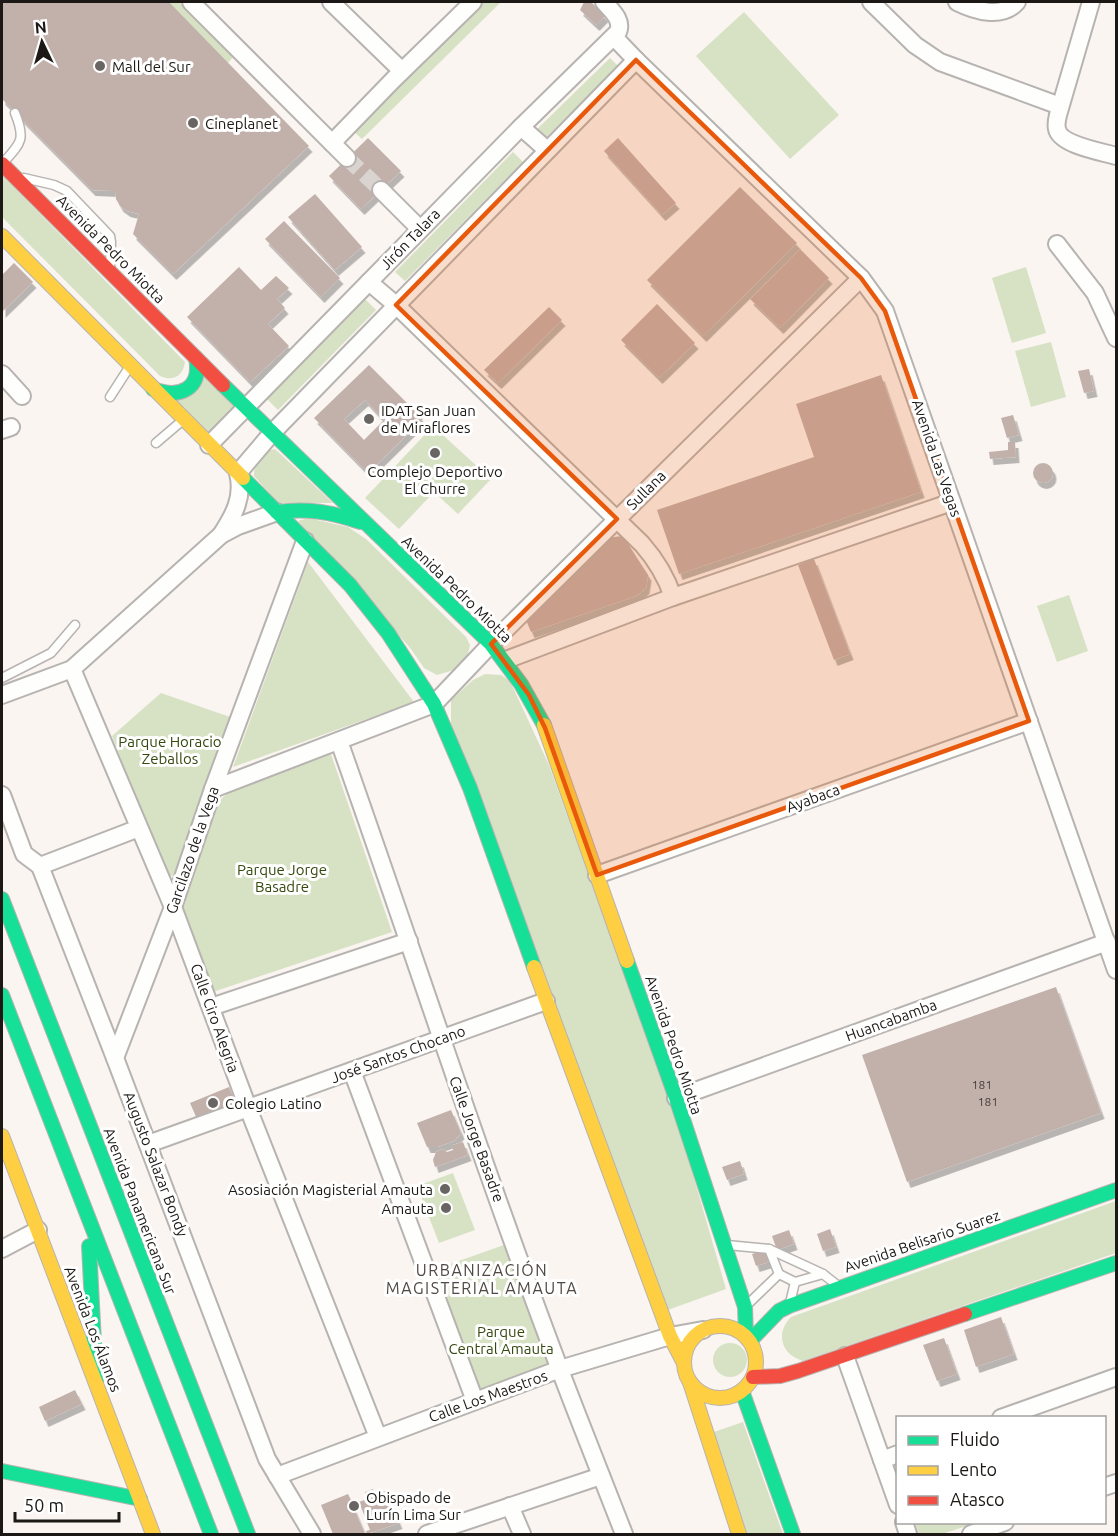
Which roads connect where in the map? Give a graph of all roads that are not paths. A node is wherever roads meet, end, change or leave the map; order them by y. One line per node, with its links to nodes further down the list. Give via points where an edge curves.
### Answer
1 (190, 2): 15 (street)
2 (331, 2): 11 (street)
3 (473, 2): 11 (street)
4 (604, 2): 9 (street, via 620,22)
5 (871, 2): 12 (street, via 915,45 940,62)
6 (957, 2): 7 (street, via 984,12 1008,9)
7 (1017, 2)
8 (1092, 2): 12 (street)
9 (615, 36): 10 (street, Avenida Las Vegas); 14 (street, Jirón Talara)
10 (636, 60): 16 (street); 26 (street, Avenida Las Vegas)
11 (402, 71): 15 (street)
12 (1060, 106): 17 (street, via 1056,129 1060,136)
13 (15, 113): 19 (lane, via 22,139)
14 (521, 127): 16 (street); 22 (street, Jirón Talara)
15 (332, 143): 18 (street)
16 (547, 150): 28 (street)
17 (1116, 156)
18 (348, 158)
19 (2, 164): 20 (main road, Avenida Pedro Miotta)
20 (15, 177): 25 (main road, Avenida Pedro Miotta); 25 (lane, via 67,191 110,236)
21 (381, 190): 22 (street)
22 (420, 229): 27 (street, Jirón Talara)
23 (2, 236): 31 (main road)
24 (1057, 244): 29 (street, via 1095,293)
25 (110, 271): 30 (main road, Avenida Pedro Miotta)
26 (861, 278): 42 (street, Avenida Las Vegas, via 885,311); 44 (street, Sullana)
27 (369, 282): 28 (street); 36 (street, Jirón Talara)
28 (396, 305): 38 (street); 44 (street)
29 (1116, 338)
30 (196, 358): 33 (main road, via 198,376 185,389 164,394); 36 (main road, Avenida Pedro Miotta)
31 (130, 366): 33 (main road); 35 (lane)
32 (2, 374): 34 (street)
33 (153, 389): 37 (main road)
34 (22, 396)
35 (110, 396)
36 (245, 407): 38 (main road, Avenida Pedro Miotta); 40 (street, Jirón Talara)
37 (183, 420): 39 (lane); 40 (main road)
38 (272, 433): 41 (street); 45 (main road, Avenida Pedro Miotta)
39 (156, 443)
40 (209, 445): 41 (main road)
41 (238, 472): 43 (main road); 46 (street, via 237,507)
42 (952, 502): 48 (street); 56 (street, Avenida Las Vegas)
43 (277, 512): 45 (main road, via 314,509); 46 (street); 47 (main road)
44 (617, 519): 48 (street, via 658,562); 50 (street, Sullana)
45 (367, 525): 50 (main road, Avenida Pedro Miotta)
46 (220, 535): 52 (street)
47 (306, 540): 55 (main road, via 350,585 388,633); 58 (street, Garcilazo de la Vega)
48 (673, 597): 51 (street)
49 (75, 625): 53 (lane, via 51,653)
50 (491, 644): 51 (main road, Avenida Pedro Miotta); 55 (street, Sullana)
51 (506, 660): 62 (main road, Avenida Pedro Miotta, via 545,728)
52 (72, 669): 54 (street); 60 (street, Calle Ciro Alegria)
53 (2, 678)
54 (2, 695)
55 (434, 704): 57 (street); 69 (main road, via 470,788)
56 (1029, 721): 62 (street, Ayabaca); 66 (street, Avenida Las Vegas)
57 (339, 741): 58 (street); 65 (street, Calle Jorge Basadre)
58 (213, 789): 64 (street, Garcilazo de la Vega)
59 (2, 795): 61 (street, Augusto Salazar Bondy, via 24,854)
60 (139, 828): 61 (street); 64 (street, Calle Ciro Alegria)
61 (40, 866): 72 (street, Augusto Salazar Bondy)
62 (597, 875): 74 (main road, Avenida Pedro Miotta)
63 (2, 899): 115 (main road, Avenida Panamericana Sur)
64 (173, 907): 70 (street, Calle Ciro Alegria); 72 (street, Garcilazo de la Vega)
65 (410, 941): 70 (street); 71 (street, Calle Jorge Basadre)
66 (1107, 942): 67 (street, Avenida Las Vegas); 74 (street, Huancabamba)
67 (1116, 970)
68 (2, 994): 79 (main road)
69 (546, 1001): 71 (street, José Santos Chocano); 92 (main road)
70 (211, 1007): 75 (street, Calle Ciro Alegria)
71 (441, 1038): 73 (street, José Santos Chocano); 96 (street, Calle Jorge Basadre)
72 (116, 1058): 77 (street, Augusto Salazar Bondy)
73 (352, 1071): 75 (street, José Santos Chocano); 102 (street)
74 (676, 1098): 81 (main road, Avenida Pedro Miotta)
75 (248, 1108): 77 (street, José Santos Chocano); 104 (street, Calle Ciro Alegria)
76 (2, 1136): 80 (main road, Avenida Los Álamos)
77 (148, 1144): 107 (street, Augusto Salazar Bondy)
78 (1116, 1190): 88 (main road, Avenida Belisario Suarez)
79 (88, 1219): 100 (main road); 114 (main road)
80 (38, 1230): 82 (street); 100 (main road, Avenida Los Álamos)
81 (724, 1245): 83 (lane); 90 (main road, Avenida Pedro Miotta)
82 (2, 1249)
83 (769, 1249): 85 (lane); 86 (lane)
84 (1116, 1263): 94 (main road)
85 (779, 1274): 87 (lane); 90 (lane)
86 (823, 1274): 87 (lane); 88 (lane)
87 (795, 1282): 89 (lane)
88 (839, 1287): 89 (main road, Avenida Belisario Suarez)
89 (789, 1306): 93 (main road, Avenida Belisario Suarez)
90 (745, 1307): 93 (main road, Avenida Pedro Miotta)
91 (703, 1330): 92 (street, Calle Los Maestros); 93 (main road, via 725,1326); 95 (main road, via 688,1344)
92 (670, 1336): 95 (main road); 96 (street, Calle Los Maestros)
93 (748, 1338): 97 (main road, via 756,1355)
94 (845, 1356): 97 (main road, via 780,1376); 105 (street)
95 (684, 1363): 99 (main road)
96 (560, 1370): 102 (street, Calle Los Maestros); 108 (street, Calle Jorge Basadre)
97 (753, 1377): 101 (main road)
98 (1116, 1377): 103 (street)
99 (689, 1380): 101 (main road, via 709,1396 730,1397); 120 (main road)
100 (96, 1381): 110 (main road, Avenida Los Álamos)
101 (742, 1391): 121 (main road)
102 (475, 1401): 104 (street, Calle Los Maestros)
103 (1007, 1416)
104 (378, 1437): 107 (street, Calle Los Maestros)
105 (890, 1457): 109 (street)
106 (2, 1471): 110 (main road)
107 (277, 1476): 116 (street, Augusto Salazar Bondy)
108 (602, 1476): 111 (street); 119 (street, Calle Jorge Basadre)
109 (896, 1498)
110 (140, 1499): 113 (main road, Avenida Los Álamos)
111 (510, 1506): 117 (street); 118 (street)
112 (999, 1524): 122 (street)
113 (153, 1534)
114 (211, 1534)
115 (248, 1534)
116 (312, 1534)
117 (427, 1534)
118 (522, 1534)
119 (624, 1534)
120 (739, 1534)
121 (792, 1534)
122 (971, 1534)

